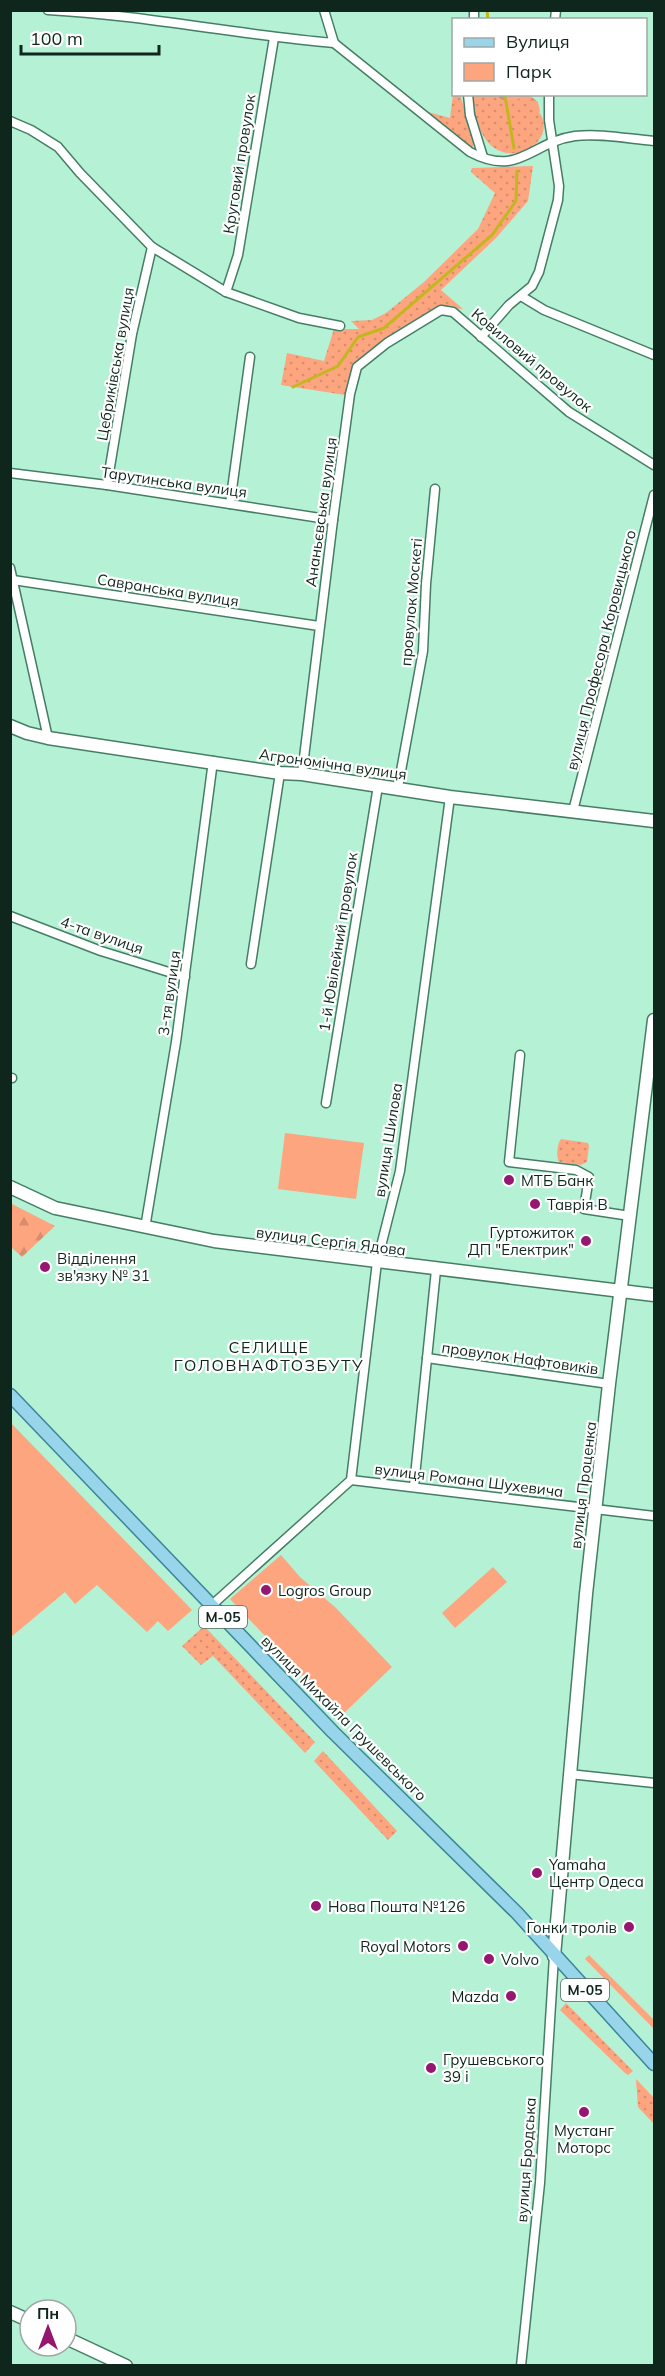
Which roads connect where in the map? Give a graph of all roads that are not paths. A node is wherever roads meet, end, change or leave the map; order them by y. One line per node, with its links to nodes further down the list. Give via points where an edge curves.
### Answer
1 (48, 10): 3 (street, via 213,27)
2 (324, 10): 4 (street)
3 (274, 38): 4 (street); 12 (street, Круговий провулок, via 238,255)
4 (334, 43): 10 (street, via 470,152)
5 (468, 96): 10 (street)
6 (549, 96): 9 (street)
7 (10, 121): 11 (street, via 58,147)
8 (654, 141): 9 (street, via 586,135)
9 (552, 143): 10 (street, via 513,161); 13 (street, via 558,200 538,277)
10 (483, 157)
11 (152, 247): 12 (street); 21 (street, Цебриківська вулиця, via 132,334)
12 (226, 292): 15 (street, via 299,318)
13 (521, 296): 16 (street); 17 (street, via 544,310)
14 (453, 312): 16 (street, Ковиловий провулок); 25 (street, Ананьєвська вулиця, via 441,310 387,343 357,367)
15 (340, 326)
16 (481, 337): 19 (street, Ковиловий провулок, via 569,412)
17 (654, 355)
18 (250, 357): 24 (street)
19 (654, 465)
20 (10, 473): 21 (street, Тарутинська вулиця)
21 (107, 485): 24 (street, Тарутинська вулиця)
22 (435, 489): 36 (street, провулок Москеті, via 423,651)
23 (654, 495): 26 (street, вулиця Професора Коровицького)
24 (230, 504): 25 (street, Тарутинська вулиця)
25 (333, 520): 29 (street, Ананьєвська вулиця)
26 (651, 521): 38 (street, вулиця Професора Коровицького)
27 (10, 568): 28 (street)
28 (13, 580): 29 (street, Савранська вулиця); 31 (street)
29 (319, 626): 34 (street, Ананьєвська вулиця)
30 (10, 726): 31 (street, Агрономічна вулиця)
31 (48, 738): 32 (street, Агрономічна вулиця)
32 (213, 761): 33 (street, Агрономічна вулиця); 42 (street, 3-тя вулиця)
33 (280, 773): 34 (street, Агрономічна вулиця); 41 (street)
34 (302, 774): 35 (street, Агрономічна вулиця)
35 (378, 786): 36 (street, Агрономічна вулиця); 45 (street, 1-й Ювілейний провулок)
36 (398, 788): 37 (street, Агрономічна вулиця)
37 (450, 797): 38 (street, Агрономічна вулиця); 49 (street, вулиця Шилова, via 400,1171)
38 (573, 812): 39 (street, Агрономічна вулиця)
39 (654, 821)
40 (10, 916): 42 (street, 4-та вулиця, via 101,951)
41 (251, 964)
42 (185, 977): 48 (street, 3-тя вулиця)
43 (654, 1020): 47 (street, вулиця Проценка)
44 (520, 1055): 47 (street, via 509,1162 576,1170 589,1177 584,1209)
45 (326, 1103)
46 (10, 1187): 48 (street, вулиця Сергія Ядова, via 55,1208)
47 (630, 1216): 51 (street, вулиця Проценка)
48 (145, 1228): 49 (street, вулиця Сергія Ядова)
49 (377, 1262): 50 (street, вулиця Сергія Ядова); 56 (street, вулиця Шилова)
50 (436, 1270): 51 (street, вулиця Сергія Ядова); 53 (street, провулок Нафтовиків)
51 (621, 1290): 52 (street, вулиця Сергія Ядова); 54 (street, вулиця Проценка)
52 (654, 1295)
53 (428, 1358): 54 (street, провулок Нафтовиків); 57 (street, провулок Нафтовиків)
54 (609, 1384): 58 (street, вулиця Проценка)
55 (10, 1395): 60 (main road, вулиця Михайла Грушевського / М-05)
56 (351, 1480): 57 (street, вулиця Романа Шухевича); 60 (street)
57 (414, 1486): 58 (street, вулиця Романа Шухевича)
58 (595, 1509): 59 (street, вулиця Романа Шухевича); 61 (street, вулиця Проценка)
59 (654, 1516)
60 (212, 1605): 63 (main road, вулиця Михайла Грушевського / М-05)
61 (569, 1774): 62 (street); 63 (street, вулиця Проценка)
62 (654, 1783)
63 (554, 1956): 64 (main road, вулиця Михайла Грушевського / М-05); 67 (street, вулиця Бродська, via 540,2183)
64 (654, 2064)
65 (78, 2344): 66 (street)
66 (126, 2366)
67 (522, 2366)

